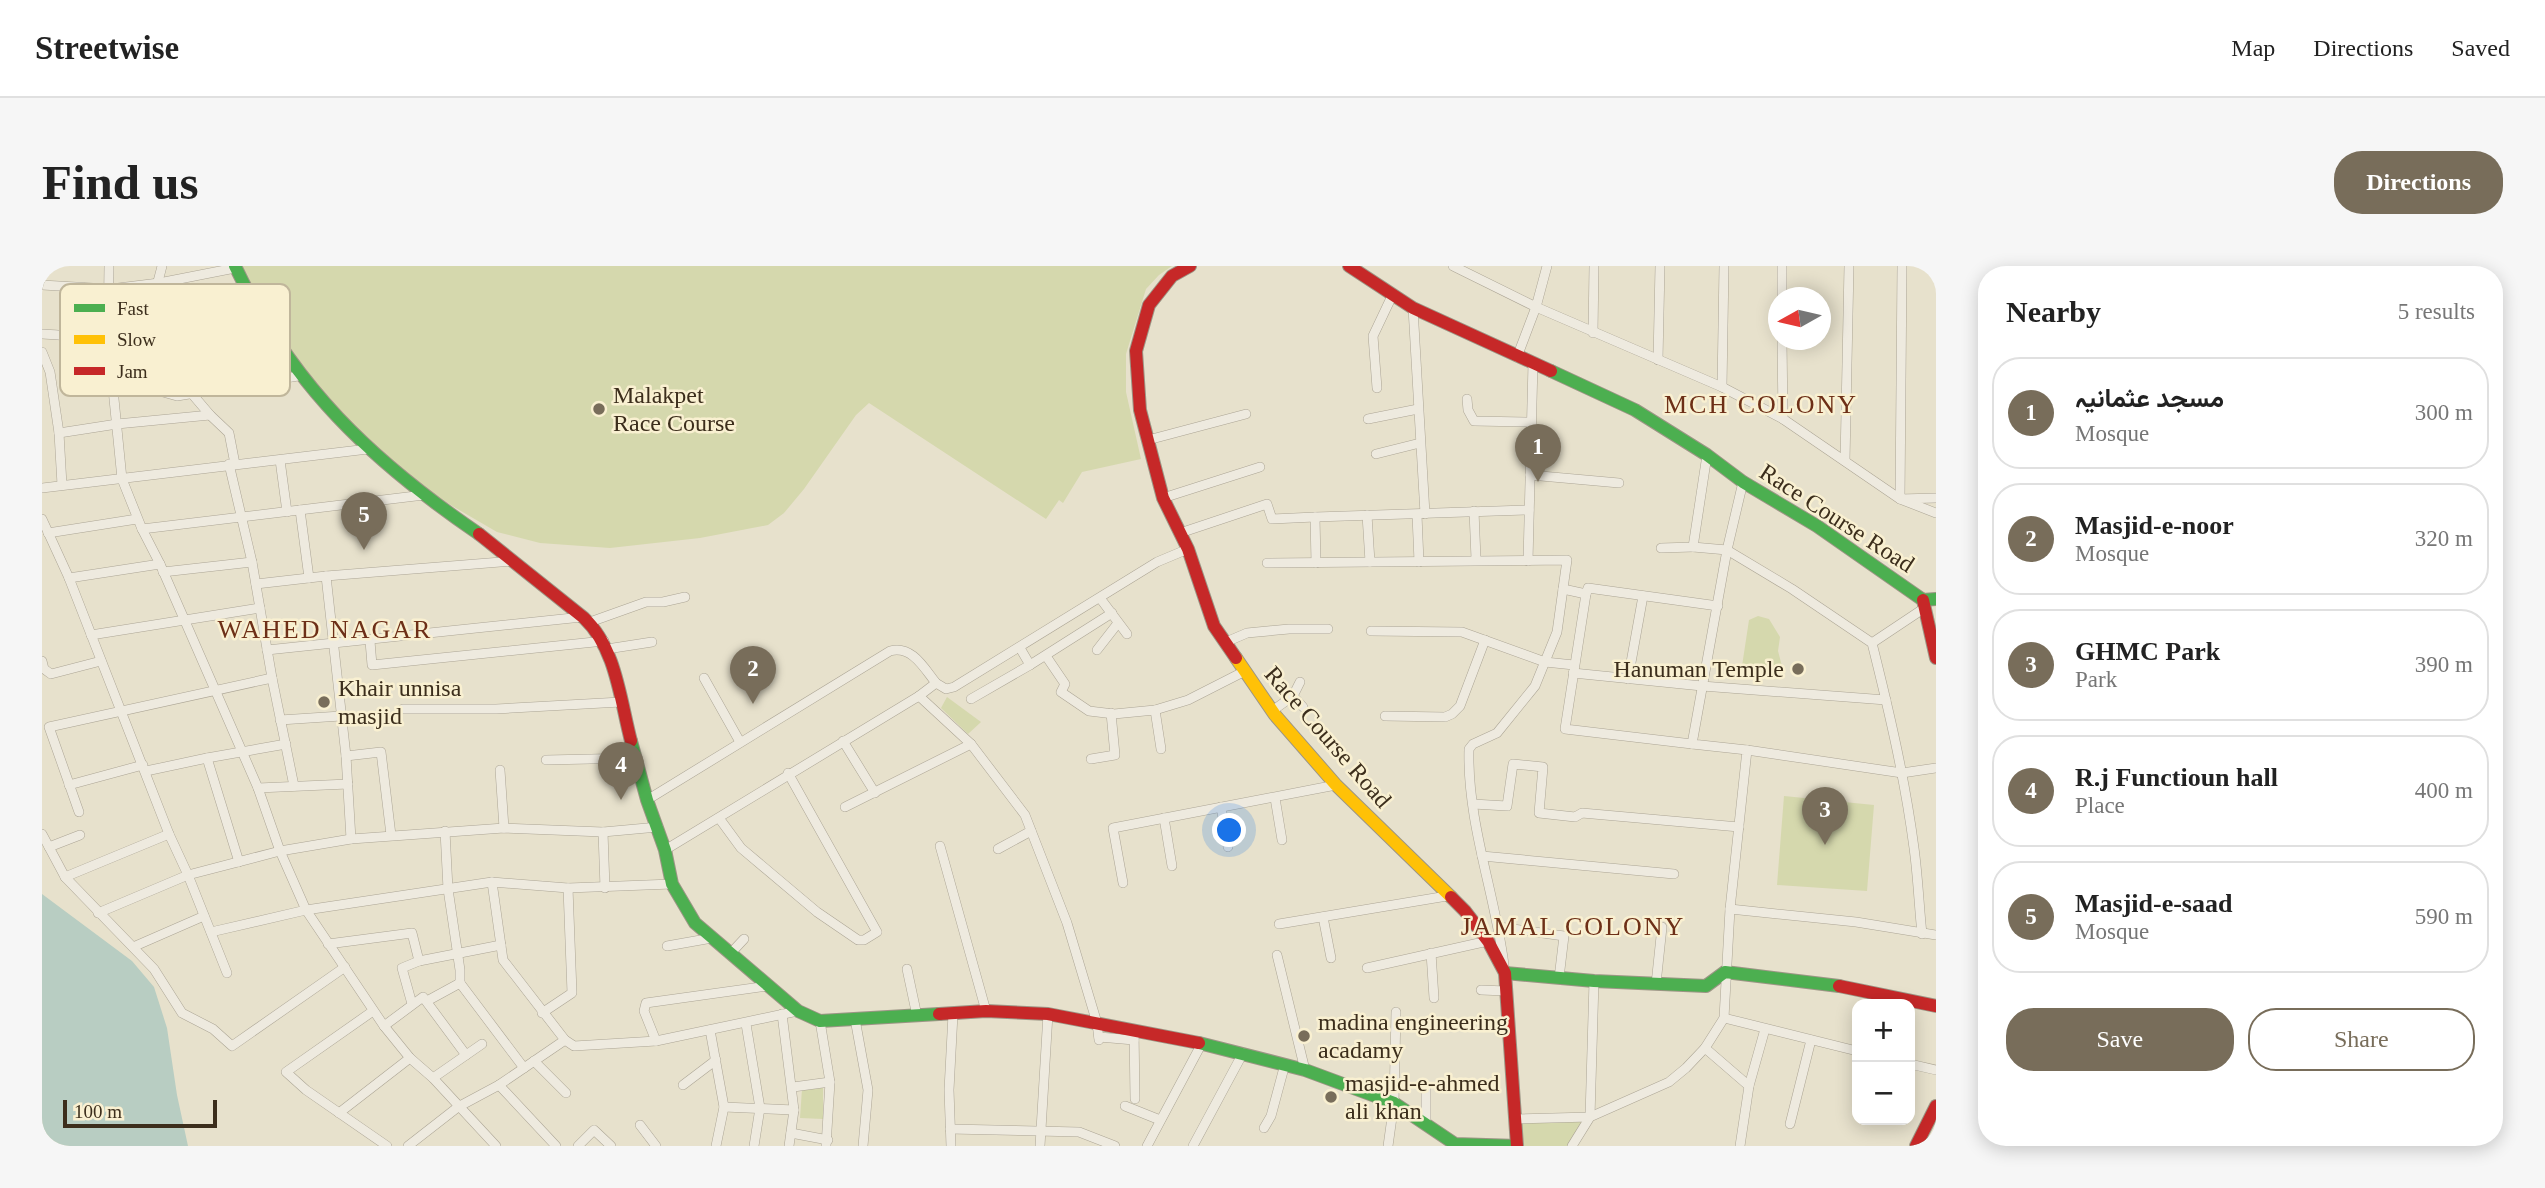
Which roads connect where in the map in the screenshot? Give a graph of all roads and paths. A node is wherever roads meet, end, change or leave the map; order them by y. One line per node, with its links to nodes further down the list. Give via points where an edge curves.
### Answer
1 (109, 266): 15 (street)
2 (162, 266): 14 (street)
3 (1190, 266): 48 (main road, Race Course Road, via 1172,276 1149,305 1136,351 1140,410)
4 (1349, 266): 21 (main road, Race Course Road)
5 (1453, 266): 22 (street)
6 (1546, 266): 22 (street)
7 (1594, 266): 24 (street)
8 (1660, 266): 30 (street)
9 (1724, 266): 35 (street)
10 (1782, 266): 20 (street)
11 (1849, 266): 54 (street)
12 (1902, 266): 66 (street)
13 (235, 267): 14 (street); 17 (main road)
14 (159, 283): 16 (street)
15 (110, 284)
16 (151, 284)
17 (243, 284)
18 (42, 285): 19 (street)
19 (60, 286)
20 (1782, 287)
21 (1392, 296): 23 (main road, Race Course Road); 36 (street, via 1373,336)
22 (1536, 307): 24 (street); 29 (street)
23 (1413, 308): 29 (main road, Race Course Road); 40 (street)
24 (1593, 333): 30 (street)
25 (42, 334): 26 (street)
26 (60, 335)
27 (1782, 350): 44 (street)
28 (42, 352): 47 (street, via 50,372)
29 (1517, 357): 31 (main road, Race Course Road)
30 (1658, 360): 35 (street)
31 (1533, 363): 45 (street); 52 (main road, Race Course Road, via 1636,410)
32 (290, 364): 33 (main road)
33 (298, 376): 34 (street); 50 (main road)
34 (290, 377)
35 (1722, 387): 44 (street)
36 (1377, 388)
37 (114, 396): 46 (street)
38 (194, 396): 42 (street)
39 (1467, 399): 45 (street, via 1474,421)
40 (1418, 409): 43 (street); 49 (street)
41 (1246, 414): 48 (street)
42 (210, 415): 46 (street); 55 (street, via 229,433)
43 (1368, 419)
44 (1783, 419): 54 (street)
45 (1531, 422): 57 (street)
46 (117, 424): 47 (street); 58 (street)
47 (58, 433): 61 (street)
48 (1148, 440): 64 (main road, Race Course Road)
49 (1420, 443): 51 (street); 72 (street)
50 (368, 449): 53 (street); 63 (main road)
51 (1376, 454)
52 (1707, 455): 60 (main road, Race Course Road); 82 (street)
53 (280, 460): 55 (street); 70 (street)
54 (1845, 461): 66 (street)
55 (232, 464): 58 (street); 77 (street)
56 (1259, 467): 64 (street)
57 (1530, 475): 59 (street); 68 (street)
58 (122, 479): 61 (street); 76 (street)
59 (1619, 482)
60 (1743, 482): 84 (street); 103 (main road, Race Course Road, via 1817,526)
61 (62, 485): 62 (street)
62 (42, 488)
63 (424, 495): 67 (street); 86 (main road)
64 (1163, 498): 79 (main road, Race Course Road)
65 (1936, 498): 66 (street)
66 (1900, 499): 71 (street)
67 (300, 510): 70 (street); 96 (street)
68 (1529, 510): 69 (street); 87 (street)
69 (1474, 511): 72 (street); 85 (street)
70 (287, 512): 77 (street)
71 (1936, 513)
72 (1421, 514): 73 (street); 90 (street)
73 (1367, 515): 74 (street); 89 (street)
74 (1315, 517): 79 (street, via 1272,519 1268,504); 92 (street)
75 (42, 519): 80 (street)
76 (137, 519): 78 (street); 80 (street)
77 (240, 519): 78 (street); 88 (street)
78 (142, 529): 93 (street)
79 (1180, 533): 83 (main road, Race Course Road)
80 (47, 540): 95 (street)
81 (1661, 548): 82 (street)
82 (1693, 548): 84 (street)
83 (1188, 549): 102 (street, via 1157,562); 117 (main road, Race Course Road, via 1213,626)
84 (1727, 550): 104 (street); 119 (street)
85 (1476, 559): 87 (street); 90 (street)
86 (513, 561): 94 (street); 108 (main road)
87 (1528, 561): 98 (street, via 1567,559)
88 (252, 562): 93 (street); 97 (street)
89 (1370, 562): 90 (street); 92 (street)
90 (1419, 562)
91 (1267, 563): 92 (street)
92 (1316, 563)
93 (162, 568): 95 (street); 107 (street)
94 (326, 576): 96 (street); 118 (street)
95 (69, 578): 113 (street)
96 (309, 578): 97 (street)
97 (256, 584): 105 (street)
98 (1563, 589): 99 (street); 128 (street, via 1557,632)
99 (1586, 594): 100 (street, via 1588,588); 130 (street)
100 (1643, 596): 104 (street); 134 (street)
101 (685, 597): 108 (street, via 646,602)
102 (1100, 598): 106 (street); 121 (street)
103 (1927, 603): 119 (street); 125 (main road)
104 (1718, 606): 137 (street)
105 (260, 608): 107 (street); 122 (street)
106 (1112, 613): 109 (street); 124 (street)
107 (184, 619): 113 (street); 138 (street)
108 (586, 620): 115 (street); 120 (main road)
109 (1118, 622): 112 (street); 123 (street)
110 (1328, 629): 117 (street, via 1247,633)
111 (1371, 631): 114 (street, via 1440,630)
112 (1127, 634)
113 (91, 635): 127 (street)
114 (1485, 640): 128 (street); 151 (street, via 1460,706 1452,714 1445,718)
115 (370, 641): 118 (street); 120 (street, via 372,665)
116 (652, 642): 120 (street)
117 (1226, 642): 131 (main road, Race Course Road)
118 (334, 643): 122 (street); 150 (street)
119 (1872, 643): 142 (street)
120 (605, 645): 143 (main road)
121 (1020, 648): 129 (street); 135 (street, via 954,687 946,689)
122 (267, 650): 132 (street)
123 (1097, 650)
124 (1045, 656): 129 (street); 149 (street, via 1065,684 1061,692 1089,711)
125 (1936, 658)
126 (42, 661): 127 (street, via 51,674)
127 (101, 661): 146 (street)
128 (1545, 662): 130 (street); 180 (street, via 1535,686 1505,724 1469,749)
129 (1030, 665): 141 (street)
130 (1573, 669): 134 (street); 158 (street, via 1564,729)
131 (1245, 671): 147 (street, via 1188,700); 148 (main road, Race Course Road)
132 (272, 678): 138 (street); 152 (street)
133 (704, 678): 155 (street)
134 (1628, 679): 137 (street)
135 (936, 682): 140 (street); 155 (street, via 912,654 890,651)
136 (1300, 682): 139 (street)
137 (1702, 686): 142 (street); 158 (street)
138 (215, 689): 146 (street); 161 (street)
139 (1293, 695): 144 (street); 148 (street)
140 (919, 696): 154 (street); 157 (street)
141 (971, 699)
142 (1886, 700): 171 (street)
143 (621, 702): 145 (street); 164 (main road)
144 (1303, 707)
145 (403, 709)
146 (121, 710): 153 (street); 167 (street)
147 (1155, 710): 149 (street); 159 (street)
148 (1272, 711): 174 (main road, Race Course Road)
149 (1111, 713): 165 (street, via 1115,755)
150 (341, 716): 152 (street); 162 (street)
151 (1385, 716)
152 (280, 720): 156 (street)
153 (46, 728): 173 (street)
154 (843, 741): 170 (street); 177 (street)
155 (740, 742): 179 (street)
156 (286, 744): 161 (street); 175 (street)
157 (971, 744): 177 (street); 190 (street, via 1025,815)
158 (1692, 744): 160 (street)
159 (1161, 749)
160 (1747, 750): 171 (street); 187 (street)
161 (241, 751): 163 (street); 176 (street)
162 (346, 756): 172 (street); 195 (street, via 381,752)
163 (207, 758): 167 (street); 205 (street)
164 (635, 758): 166 (street); 179 (main road)
165 (1091, 759)
166 (546, 760)
167 (144, 768): 173 (street); 193 (street)
168 (1936, 768): 171 (street)
169 (500, 770): 188 (street)
170 (789, 773): 184 (street); 184 (street, via 877,932 858,940 817,912 741,848)
171 (1902, 773): 226 (street)
172 (348, 784): 175 (street); 196 (street)
173 (69, 785): 183 (street)
174 (1336, 785): 178 (street); 216 (main road, Race Course Road)
175 (294, 786): 176 (street)
176 (258, 788): 203 (street)
177 (874, 793): 181 (street)
178 (1275, 798): 182 (street); 197 (street)
179 (647, 800): 186 (main road)
180 (1472, 804): 187 (street, via 1507,806 1513,764 1543,767 1539,813); 204 (street)
181 (845, 807)
182 (1221, 807): 185 (street); 200 (street)
183 (79, 812)
184 (719, 818): 202 (street)
185 (1164, 818): 206 (street); 211 (street, via 1113,828)
186 (657, 827): 191 (street); 202 (main road)
187 (1739, 827): 217 (street)
188 (504, 828): 189 (street); 191 (street)
189 (445, 831): 195 (street); 215 (street)
190 (1031, 831): 201 (street); 270 (street, via 1067,923)
191 (603, 832): 214 (street)
192 (42, 834): 199 (street)
193 (169, 834): 208 (street); 209 (street)
194 (80, 835): 199 (street)
195 (391, 835): 196 (street)
196 (351, 839): 203 (street)
197 (1282, 840)
198 (940, 846): 260 (street)
199 (49, 847): 209 (street)
200 (1228, 847)
201 (998, 849)
202 (665, 850): 212 (main road)
203 (279, 851): 205 (street); 218 (street)
204 (1482, 856): 207 (street); 224 (street)
205 (239, 862): 208 (street)
206 (1172, 866)
207 (1674, 873)
208 (188, 875): 219 (street); 220 (street)
209 (65, 877): 219 (street)
210 (492, 882): 213 (street); 215 (street); 232 (street)
211 (1123, 883)
212 (672, 884): 214 (street); 228 (main road, via 695,923)
213 (568, 888): 214 (street); 262 (street, via 572,993)
214 (605, 888)
215 (448, 889): 218 (street); 235 (street)
216 (1447, 896): 221 (street); 230 (main road, Race Course Road)
217 (1730, 909): 226 (street); 244 (street)
218 (306, 910): 225 (street); 231 (street)
219 (98, 913): 234 (street)
220 (204, 916): 225 (street); 234 (street)
221 (1323, 917): 222 (street); 239 (street)
222 (1279, 924)
223 (1662, 927): 250 (street)
224 (1499, 928): 246 (street); 247 (street, via 1564,936)
225 (211, 932): 245 (street)
226 (1922, 934): 227 (street)
227 (1936, 935)
228 (712, 938): 233 (street); 237 (main road)
229 (744, 939): 237 (street)
230 (1488, 941): 236 (street); 246 (main road, Race Course Road)
231 (328, 944): 240 (street, via 412,933); 241 (street)
232 (501, 945): 235 (street); 262 (street, via 503,960)
233 (667, 946)
234 (133, 947): 241 (street, via 182,1013 213,1029 232,1046)
235 (457, 953): 240 (street); 249 (street)
236 (1431, 953): 242 (street); 254 (street)
237 (730, 954): 251 (main road)
238 (1277, 955): 291 (street)
239 (1331, 958)
240 (419, 961): 256 (street, via 402,968)
241 (345, 967): 258 (street)
242 (1367, 968)
243 (907, 969): 266 (street)
244 (1726, 972): 250 (main road, via 1706,986); 257 (main road, via 1837,986); 267 (street)
245 (227, 973)
246 (1505, 973): 247 (main road); 253 (main road, Race Course Road)
247 (1559, 978): 248 (main road)
248 (1594, 981): 250 (main road); 310 (street)
249 (460, 983): 255 (street); 290 (street)
250 (1656, 984)
251 (768, 986): 259 (main road); 278 (street, via 646,1003 644,1011)
252 (1481, 990): 253 (street)
253 (1506, 991): 311 (main road, Race Course Road)
254 (1434, 998)
255 (427, 1001): 256 (street, via 421,998); 284 (street)
256 (412, 1004): 272 (street)
257 (1936, 1006)
258 (373, 1011): 272 (street); 309 (street, via 285,1072)
259 (799, 1011): 263 (street); 269 (main road)
260 (986, 1012): 264 (main road); 265 (main road)
261 (1396, 1012): 302 (street)
262 (542, 1013): 276 (street)
263 (782, 1014): 271 (street); 298 (street)
264 (953, 1014): 266 (main road); 317 (street)
265 (1048, 1014): 270 (main road); 318 (street)
266 (917, 1016): 268 (main road)
267 (1724, 1018): 273 (street); 281 (street)
268 (855, 1019): 269 (main road); 332 (street, via 868,1090)
269 (820, 1021): 294 (street)
270 (1097, 1023): 275 (main road); 275 (street, via 1099,1039)
271 (746, 1024): 274 (street); 307 (street)
272 (384, 1026): 285 (street)
273 (1765, 1029): 277 (street); 297 (street)
274 (710, 1030): 278 (street); 286 (street)
275 (1134, 1035): 279 (main road); 301 (street)
276 (565, 1040): 278 (street, via 574,1046); 287 (street)
277 (1811, 1040): 282 (street); 314 (street)
278 (656, 1041)
279 (1202, 1043): 283 (main road); 312 (street)
280 (482, 1044): 284 (street)
281 (1705, 1048): 297 (street); 310 (street, via 1669,1082)
282 (1852, 1050)
283 (1243, 1053): 288 (main road); 337 (street)
284 (466, 1055): 293 (street)
285 (410, 1058): 293 (street); 309 (street)
286 (716, 1060): 296 (street); 306 (street)
287 (534, 1061): 290 (street); 300 (street)
288 (1285, 1064): 291 (main road); 316 (street)
289 (1915, 1065): 292 (street)
290 (524, 1068): 295 (street)
291 (1305, 1070): 302 (main road)
292 (1936, 1070)
293 (433, 1078): 305 (street)
294 (830, 1082): 298 (street); 320 (street)
295 (499, 1084): 305 (street); 325 (street)
296 (683, 1085)
297 (1749, 1086): 341 (street)
298 (793, 1087): 308 (street)
299 (1426, 1088): 313 (street)
300 (566, 1093)
301 (1135, 1099)
302 (1394, 1103): 313 (main road); 338 (street)
303 (1125, 1106): 312 (street)
304 (1936, 1106): 342 (main road)
305 (458, 1107): 323 (street); 324 (street)
306 (724, 1107): 307 (street); 329 (street)
307 (760, 1108): 308 (street); 330 (street)
308 (794, 1110): 319 (street)
309 (339, 1113): 322 (street)
310 (1590, 1117): 311 (street); 340 (street)
311 (1515, 1119): 339 (main road, Race Course Road)
312 (1160, 1120): 336 (street)
313 (1426, 1124): 321 (main road)
314 (1790, 1124)
315 (640, 1125): 328 (street)
316 (1264, 1128)
317 (950, 1129): 318 (street); 333 (street)
318 (1041, 1132): 334 (street); 335 (street, via 1079,1132)
319 (791, 1133): 320 (street); 331 (street)
320 (827, 1143)
321 (1455, 1145): 339 (main road)
322 (387, 1146)
323 (408, 1146)
324 (496, 1146)
325 (556, 1146)
326 (578, 1146): 327 (street, via 594,1130)
327 (611, 1146)
328 (656, 1146)
329 (716, 1146)
330 (754, 1146)
331 (789, 1146)
332 (863, 1146)
333 (951, 1146)
334 (1040, 1146)
335 (1115, 1146)
336 (1147, 1146)
337 (1193, 1146)
338 (1388, 1146)
339 (1517, 1146)
340 (1572, 1146)
341 (1740, 1146)
342 (1916, 1146)

